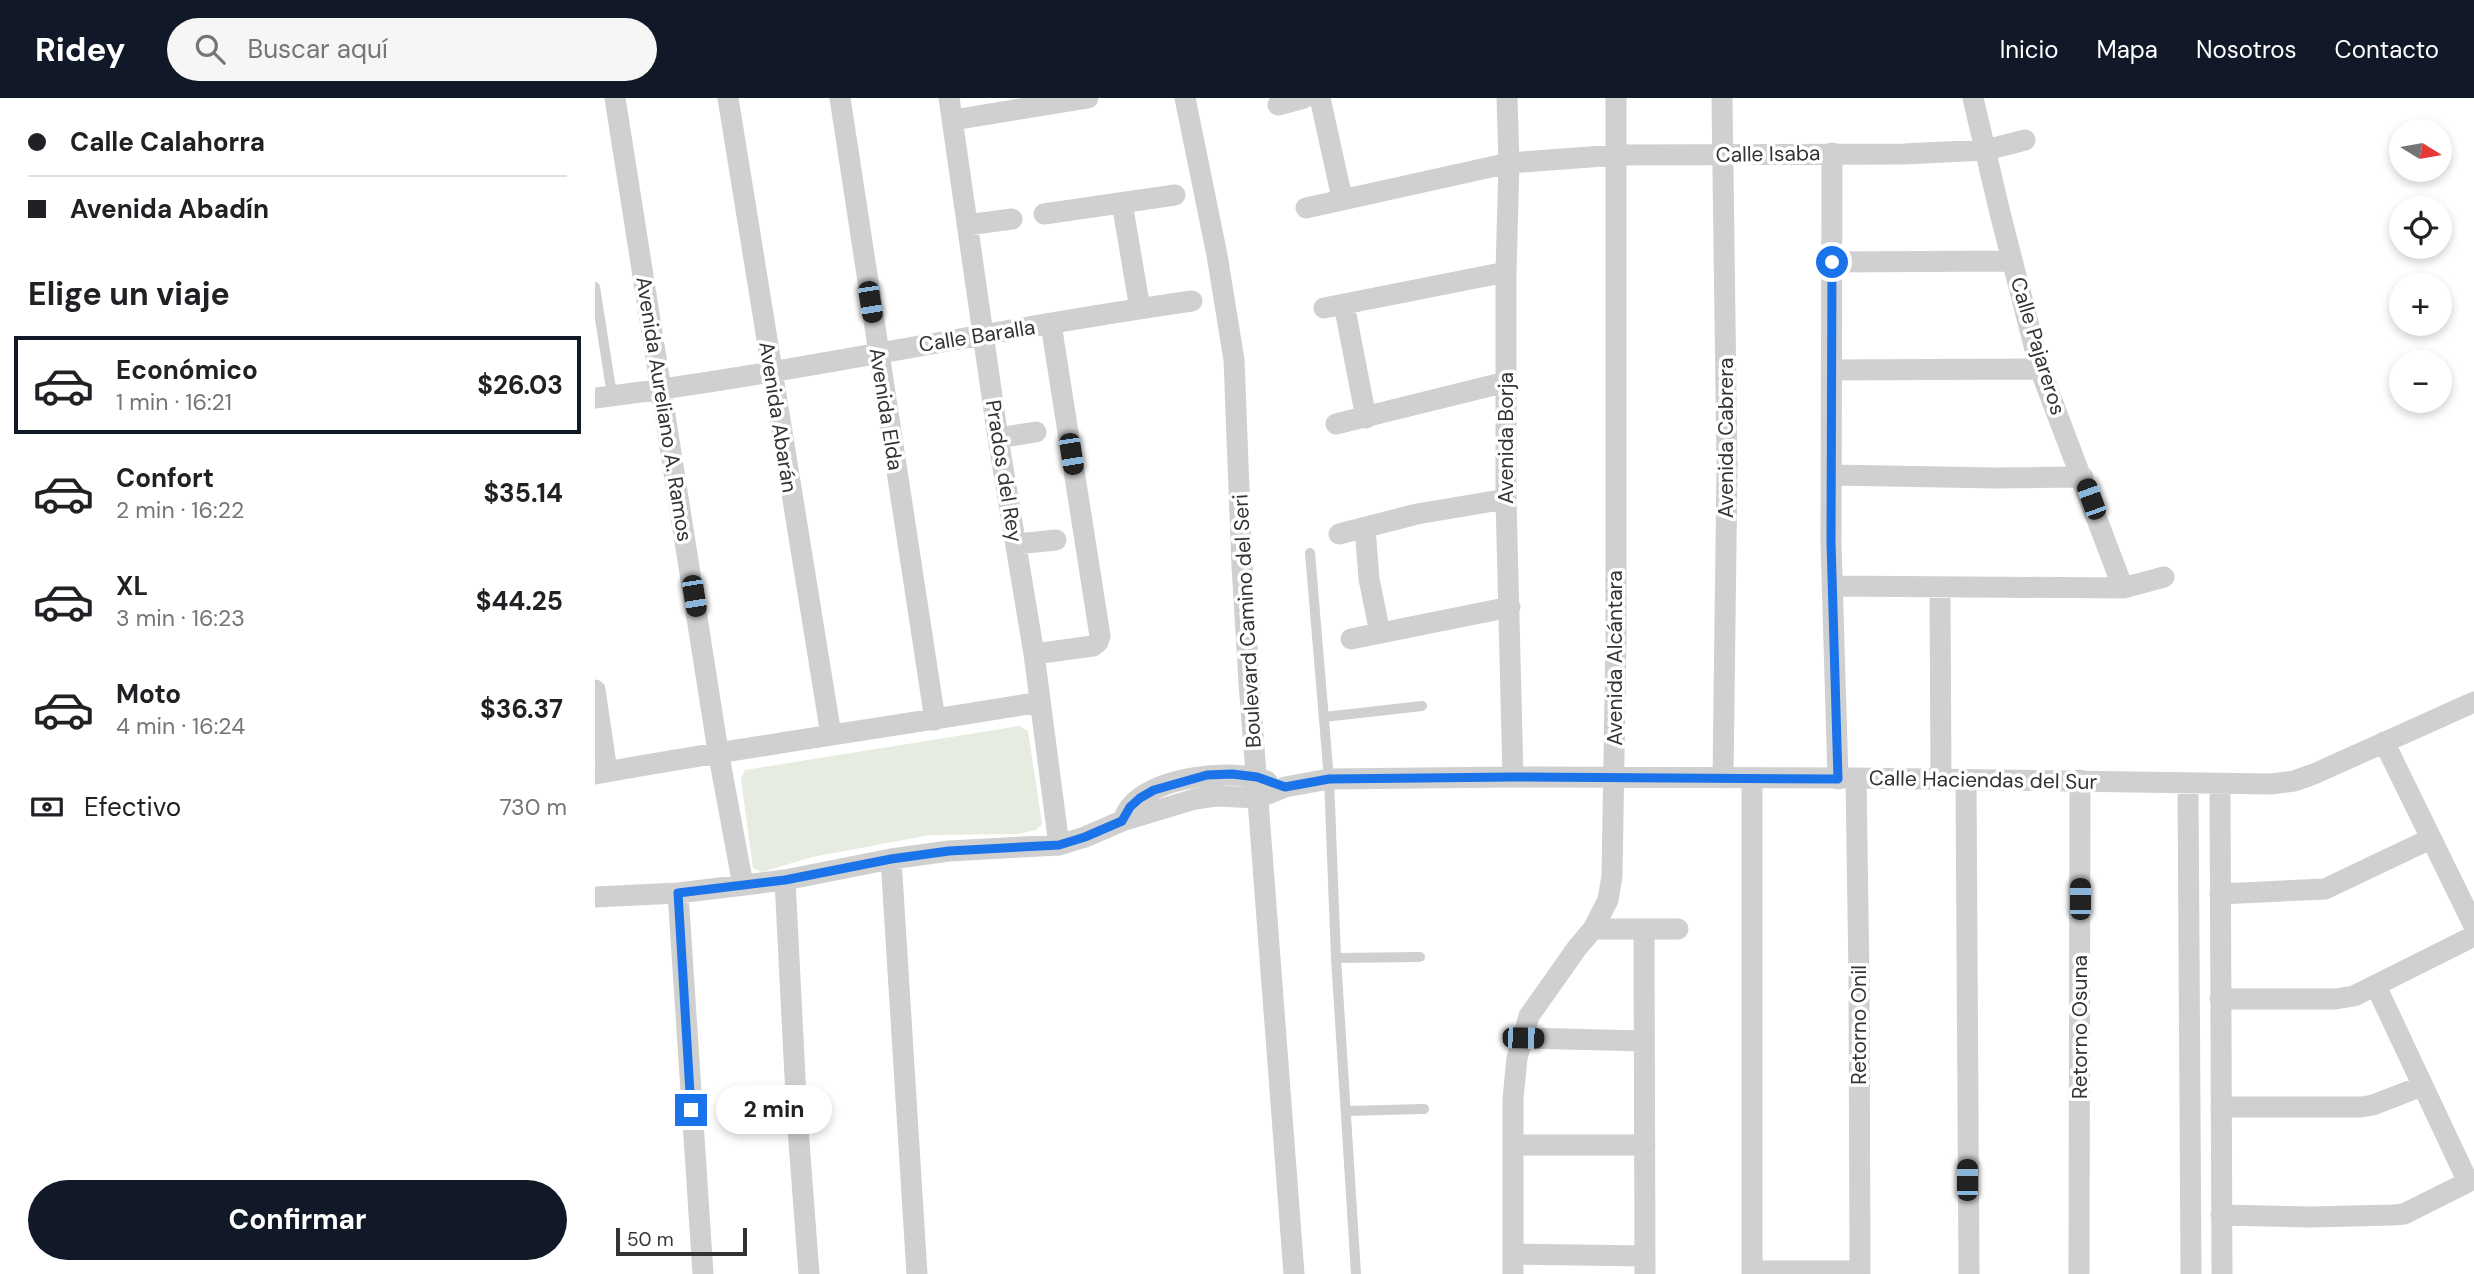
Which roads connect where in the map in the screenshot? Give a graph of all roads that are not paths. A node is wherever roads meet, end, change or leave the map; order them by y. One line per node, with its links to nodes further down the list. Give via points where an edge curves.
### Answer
1 (615, 98): 41 (street, Avenida Aureliano A. Ramos)
2 (728, 98): 38 (street, Avenida Abarán)
3 (840, 98): 36 (street, Avenida Elda)
4 (950, 98): 14 (street, Prados del Rey)
5 (1087, 98): 14 (street)
6 (1185, 98): 84 (street, Boulevard Camino del Seri, via 1234,360)
7 (1304, 98): 13 (street)
8 (1320, 98): 22 (street)
9 (1507, 98): 20 (street, Avenida Borja)
10 (1616, 98): 19 (street, Avenida Alcántara)
11 (1722, 98): 18 (street, Avenida Cabrera)
12 (1973, 98): 16 (street, Calle Pajareros)
13 (1278, 105)
14 (953, 120): 27 (street, Prados del Rey)
15 (2025, 140): 16 (street, Calle Isaba)
16 (1986, 150): 17 (street, Calle Isaba); 28 (street, Calle Pajareros)
17 (1832, 153): 18 (street, Calle Isaba); 29 (street, Retorno Onil)
18 (1723, 154): 19 (street, Calle Isaba); 75 (street, Avenida Cabrera, via 1727,467)
19 (1617, 155): 20 (street, Calle Isaba); 74 (street, Avenida Alcántara)
20 (1509, 163): 22 (street, Calle Isaba); 30 (street, Avenida Borja)
21 (1175, 195): 23 (street)
22 (1342, 198): 24 (street, Calle Isaba)
23 (1122, 204): 25 (street); 33 (street)
24 (1306, 208)
25 (1044, 214)
26 (1012, 219): 27 (street)
27 (967, 225): 35 (street, Prados del Rey)
28 (2012, 261): 29 (street); 37 (street, Calle Pajareros)
29 (1832, 262): 39 (street, Retorno Onil)
30 (1506, 272): 40 (street, Avenida Borja); 43 (street, via 1334,306)
31 (595, 286): 42 (lane)
32 (1192, 301): 33 (street, Calle Baralla)
33 (1140, 309): 34 (street, Calle Baralla)
34 (1051, 324): 35 (street, Calle Baralla); 62 (street, via 1100,636 1093,646)
35 (984, 334): 36 (street, Calle Baralla); 46 (street, Prados del Rey)
36 (877, 353): 38 (street, Calle Baralla); 68 (street, Avenida Elda)
37 (2040, 369): 39 (street); 48 (street, Calle Pajareros)
38 (770, 370): 41 (street, Calle Baralla); 69 (street, Avenida Abarán)
39 (1832, 370): 47 (street, Retorno Onil)
40 (1506, 382): 43 (street); 49 (street, Avenida Borja)
41 (661, 389): 42 (street, Calle Baralla); 71 (street, Avenida Aureliano A. Ramos)
42 (604, 397)
43 (1366, 418): 44 (street)
44 (1336, 424)
45 (1036, 432): 46 (street)
46 (999, 438): 53 (street, Prados del Rey)
47 (1832, 475): 48 (street); 56 (street, Retorno Onil)
48 (2083, 477): 58 (street, Calle Pajareros)
49 (1506, 499): 50 (street); 59 (street, Avenida Borja)
50 (1364, 528): 51 (street); 60 (street)
51 (1339, 534)
52 (1056, 540): 53 (street)
53 (1016, 544): 62 (street, Prados del Rey)
54 (1310, 553): 67 (lane)
55 (2164, 577): 58 (street)
56 (1832, 586): 57 (street); 78 (street, Retorno Onil)
57 (1940, 588): 58 (street); 79 (street)
58 (2123, 588)
59 (1510, 607): 60 (street); 73 (street, Avenida Borja)
60 (1380, 633): 61 (street)
61 (1351, 639)
62 (1034, 654): 64 (street, Prados del Rey)
63 (595, 690): 72 (street)
64 (1040, 702): 68 (street); 86 (street, Prados del Rey)
65 (2474, 702): 70 (street, Calle Haciendas del Sur)
66 (1422, 706): 67 (lane)
67 (1324, 717): 76 (lane)
68 (935, 720): 69 (street)
69 (831, 735): 71 (street)
70 (2384, 743): 83 (street, Calle Haciendas del Sur, via 2294,781); 85 (street)
71 (718, 751): 72 (street); 89 (street, Avenida Aureliano A. Ramos)
72 (601, 773)
73 (1513, 777): 74 (street, Calle Haciendas del Sur); 76 (street, Calle Haciendas del Sur)
74 (1615, 778): 75 (street, Calle Haciendas del Sur); 94 (street, Avenida Alcántara, via 1612,876 1608,900)
75 (1723, 778): 77 (street, Calle Haciendas del Sur)
76 (1329, 779): 84 (street, Calle Haciendas del Sur); 99 (lane)
77 (1752, 779): 78 (street, Calle Haciendas del Sur); 114 (street, Retorno Onil)
78 (1847, 779): 79 (street, Calle Haciendas del Sur); 115 (street, Retorno Onil, via 1859,979)
79 (1941, 780): 80 (street, Calle Haciendas del Sur)
80 (1966, 780): 81 (street, Calle Haciendas del Sur); 121 (street)
81 (2080, 780): 82 (street, Calle Haciendas del Sur); 122 (street, Retorno Osuna)
82 (2188, 783): 83 (street, Calle Haciendas del Sur); 123 (street)
83 (2220, 784): 91 (street)
84 (1257, 787): 86 (street, Calle Haciendas del Sur, via 1232,774 1174,783 1140,798 1122,821); 119 (street, Boulevard Camino del Seri)
85 (2430, 839): 91 (street, via 2325,890); 93 (street)
86 (1059, 845): 87 (street, Calle Haciendas del Sur)
87 (891, 859): 88 (street, Calle Haciendas del Sur); 118 (street)
88 (785, 880): 89 (street, Calle Haciendas del Sur); 117 (street)
89 (743, 885): 90 (street, Calle Haciendas del Sur)
90 (678, 893): 92 (street, Calle Haciendas del Sur); 116 (street)
91 (2220, 894): 101 (street)
92 (595, 897)
93 (2474, 926)
94 (1593, 929): 95 (street); 102 (street, Avenida Alcántara, via 1537,1001)
95 (1644, 929): 96 (street); 103 (street)
96 (1678, 929)
97 (2474, 936): 100 (street)
98 (1420, 957): 99 (lane)
99 (1336, 958): 107 (lane)
100 (2376, 986): 101 (street, via 2345,998); 104 (street)
101 (2220, 999): 105 (street)
102 (1523, 1038): 103 (street); 108 (street, Avenida Alcántara, via 1513,1099)
103 (1644, 1041): 109 (street)
104 (2423, 1086): 105 (street, via 2361,1107); 110 (street)
105 (2221, 1107): 111 (street)
106 (1424, 1109): 107 (lane)
107 (1346, 1111): 120 (lane)
108 (1513, 1145): 109 (street); 112 (street, Avenida Alcántara)
109 (1645, 1145): 113 (street)
110 (2471, 1180): 111 (street, via 2394,1216)
111 (2221, 1216): 124 (street)
112 (1513, 1264): 113 (street)
113 (1645, 1265)
114 (1752, 1273): 115 (street, Retorno Onil)
115 (1860, 1273)
116 (703, 1274)
117 (809, 1274)
118 (917, 1274)
119 (1294, 1274)
120 (1356, 1274)
121 (1969, 1274)
122 (2079, 1274)
123 (2191, 1274)
124 (2222, 1274)

